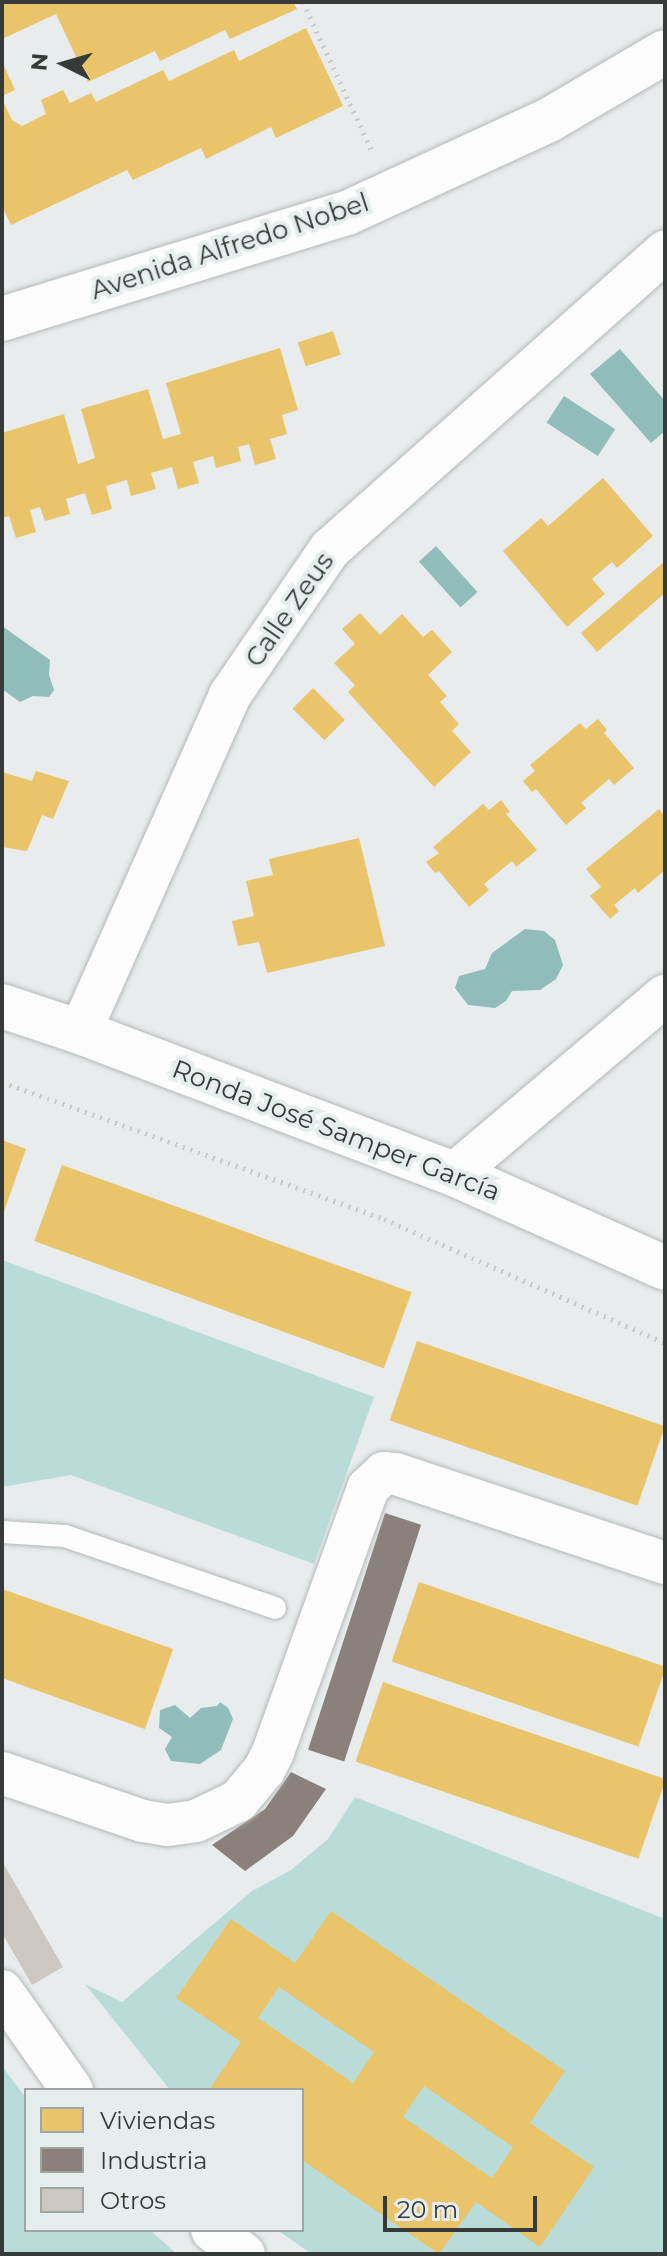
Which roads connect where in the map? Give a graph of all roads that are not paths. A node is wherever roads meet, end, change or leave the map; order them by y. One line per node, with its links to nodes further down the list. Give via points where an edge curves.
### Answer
1 (665, 52): 3 (main road, Avenida Alfredo Nobel, via 549,120 347,213)
2 (665, 252): 6 (street, Calle Zeus, via 330,549 230,695)
3 (2, 319)
4 (665, 996): 7 (street)
5 (2, 1006): 6 (main road, Ronda José Samper García)
6 (80, 1032): 7 (main road, Ronda José Samper García)
7 (454, 1174): 8 (main road, Ronda José Samper García)
8 (665, 1268)
9 (2, 1532): 11 (lane, via 65,1536)
10 (665, 1563): 12 (street, via 384,1473 368,1488 273,1752 238,1801 196,1821 168,1825)
11 (275, 1608)
12 (2, 1773)
13 (2, 1991): 14 (street)
14 (71, 2088)
15 (215, 2232): 16 (street)
16 (244, 2254)

